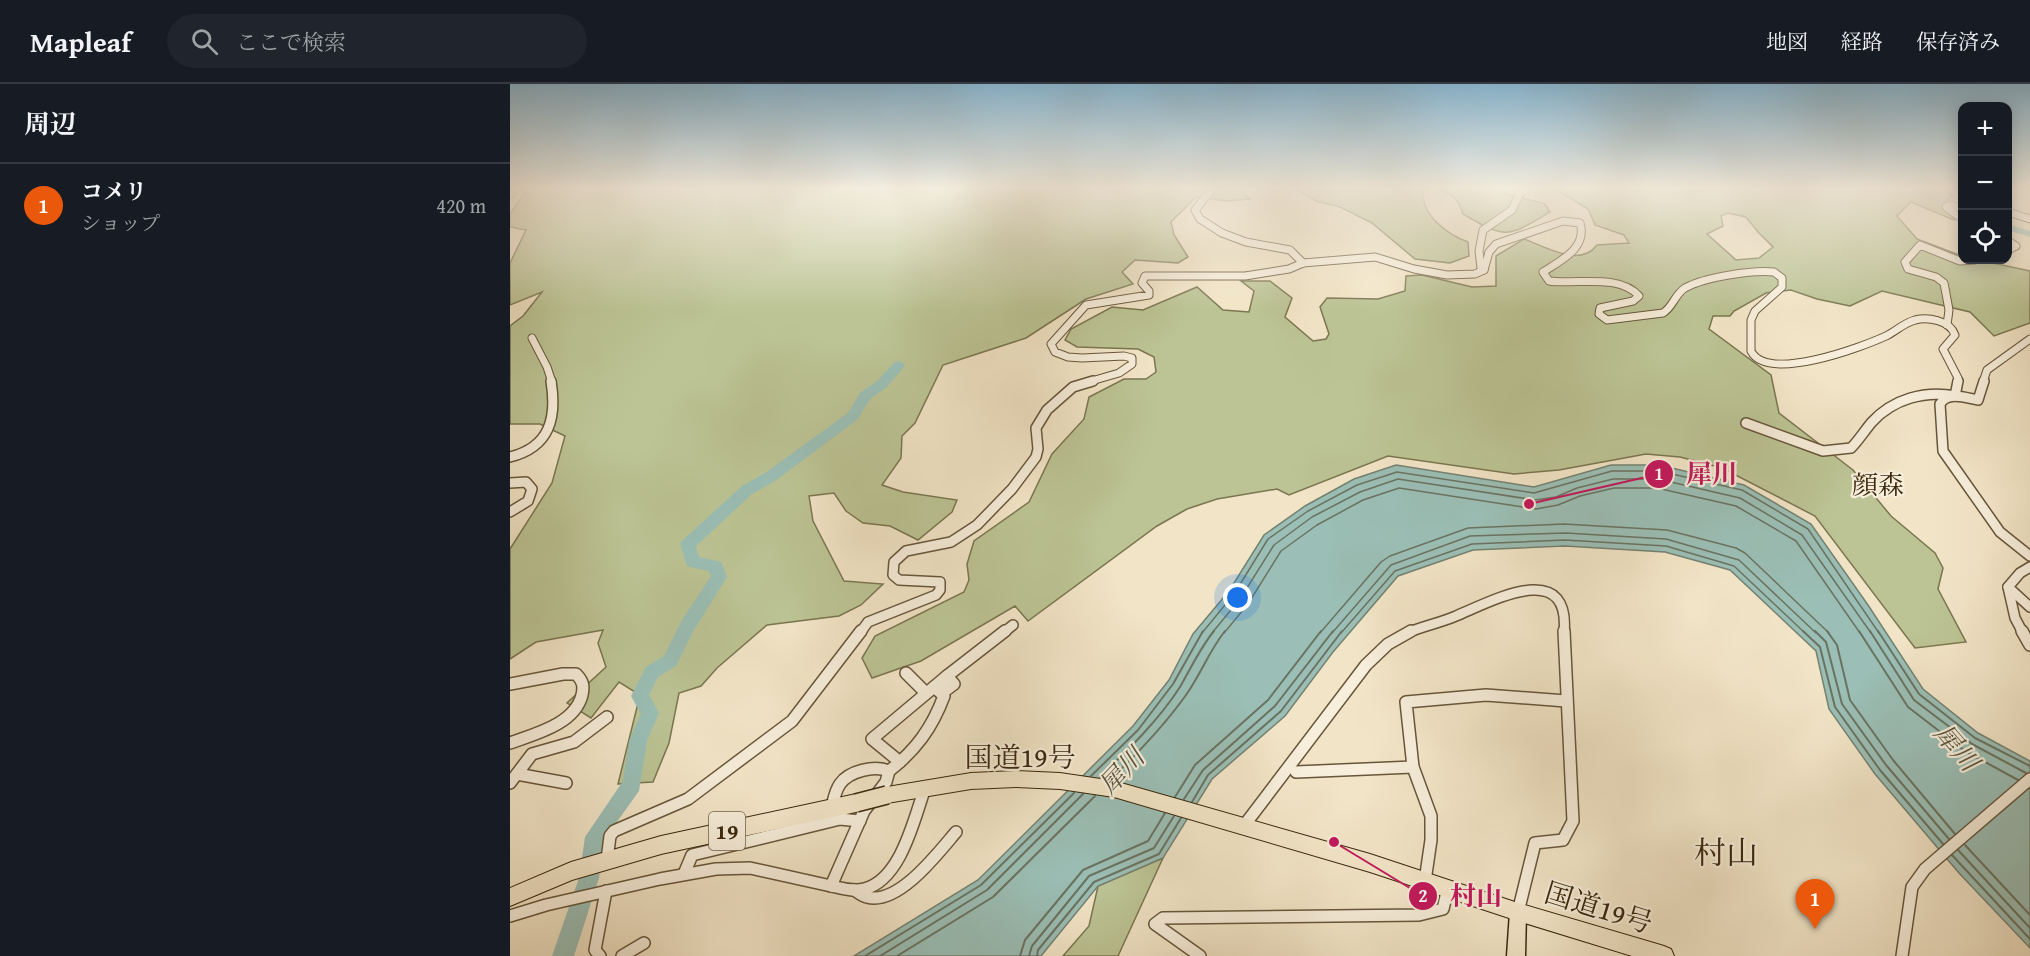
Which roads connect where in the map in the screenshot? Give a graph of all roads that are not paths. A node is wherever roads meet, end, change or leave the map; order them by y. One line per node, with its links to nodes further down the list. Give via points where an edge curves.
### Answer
1 (1216, 229): 6 (street, via 1231,238 1290,250)
2 (1485, 229): 7 (street, via 1479,252)
3 (1541, 229): 7 (street, via 1496,244 1489,252)
4 (1582, 229): 8 (street, via 1575,251 1543,272 1556,282 1625,284 1639,294 1633,301 1600,308 1599,314 1607,320 1663,313 1688,287 1760,272 1777,273 1782,278 1782,287 1755,311 1751,320 1751,352 1766,364 1786,364 1848,351 1919,319)
5 (1958, 260): 8 (street, via 1925,245 1916,248 1905,262 1916,274 1936,276 1944,283 1950,313)
6 (1302, 263): 7 (street, via 1375,257 1449,276 1469,276); 40 (street, via 1245,276 1149,275 1142,280 1149,293 1146,297 1082,307 1052,340 1055,352 1082,358 1129,356 1132,364 1119,373 1073,387 1047,410 1036,428 1036,457 978,525 951,542 919,547 898,557 892,570 896,578 940,582 936,595 868,622 792,721 688,799 614,831)
7 (1484, 270)
8 (1947, 325): 11 (street, via 1954,335 1943,349 1959,378)
9 (532, 338): 13 (street, via 548,370 554,416 540,442 529,451)
10 (2030, 339): 11 (street, via 1987,370 1978,400)
11 (1955, 396): 12 (street, via 1941,392 1908,398 1873,421 1851,448 1822,451); 16 (street, via 1947,396 1940,404 1943,452 2000,532)
12 (1746, 423)
13 (510, 457)
14 (510, 483): 15 (street, via 526,482 532,489 528,501)
15 (510, 512)
16 (2030, 556)
17 (2030, 567): 18 (street)
18 (2008, 587): 19 (street); 21 (street, via 2015,618)
19 (2030, 607)
20 (1013, 625): 24 (street, via 946,676 954,684)
21 (2030, 645)
22 (906, 673): 24 (street)
23 (510, 684): 27 (street, via 576,674 584,688 577,708 568,715)
24 (934, 691): 28 (street, via 944,696 937,716 923,741); 28 (street, via 872,739)
25 (1566, 701): 29 (street, via 1475,694 1406,702); 38 (street, via 1563,607 1555,596 1540,588 1521,589 1447,620 1426,624 1401,635 1377,654); 48 (street, via 1573,821 1563,840 1535,843)
26 (607, 717): 32 (street, via 574,741 532,754)
27 (510, 743)
28 (900, 762): 30 (street)
29 (1413, 767): 31 (street); 42 (street, via 1431,816)
30 (889, 771): 36 (street, via 874,769 845,778 839,784); 37 (street, via 889,778)
31 (1296, 772)
32 (513, 778): 34 (street)
33 (2030, 778): 56 (street, via 1925,869 1912,887)
34 (566, 783)
35 (925, 788): 36 (highway, 国道19号 / 19, bridge); 38 (highway, 国道19号 / 19, via 971,781 1060,781 1114,789); 45 (street, via 891,871 867,889)
36 (832, 807): 40 (highway, 国道19号 / 19)
37 (860, 821): 41 (street, via 840,819 692,855); 43 (street)
38 (1238, 825): 42 (highway, 国道19号 / 19)
39 (956, 832): 45 (street, via 919,875 878,900 862,898)
40 (603, 861): 47 (highway, 国道19号 / 19)
41 (684, 874): 43 (street, via 750,868); 46 (street)
42 (1425, 881): 44 (highway, 国道19号 / 19)
43 (831, 886): 45 (street)
44 (1448, 888): 48 (highway, 国道19号 / 19); 53 (street, via 1443,909 1419,915 1163,918 1155,924)
45 (854, 890)
46 (606, 891): 49 (street); 51 (street, via 595,950)
47 (510, 897)
48 (1518, 912): 54 (main road); 55 (highway, 国道19号 / 19)
49 (510, 916)
50 (645, 943): 52 (street)
51 (600, 956)
52 (622, 956)
53 (1200, 956)
54 (1516, 956)
55 (1664, 956)
56 (1902, 956)

